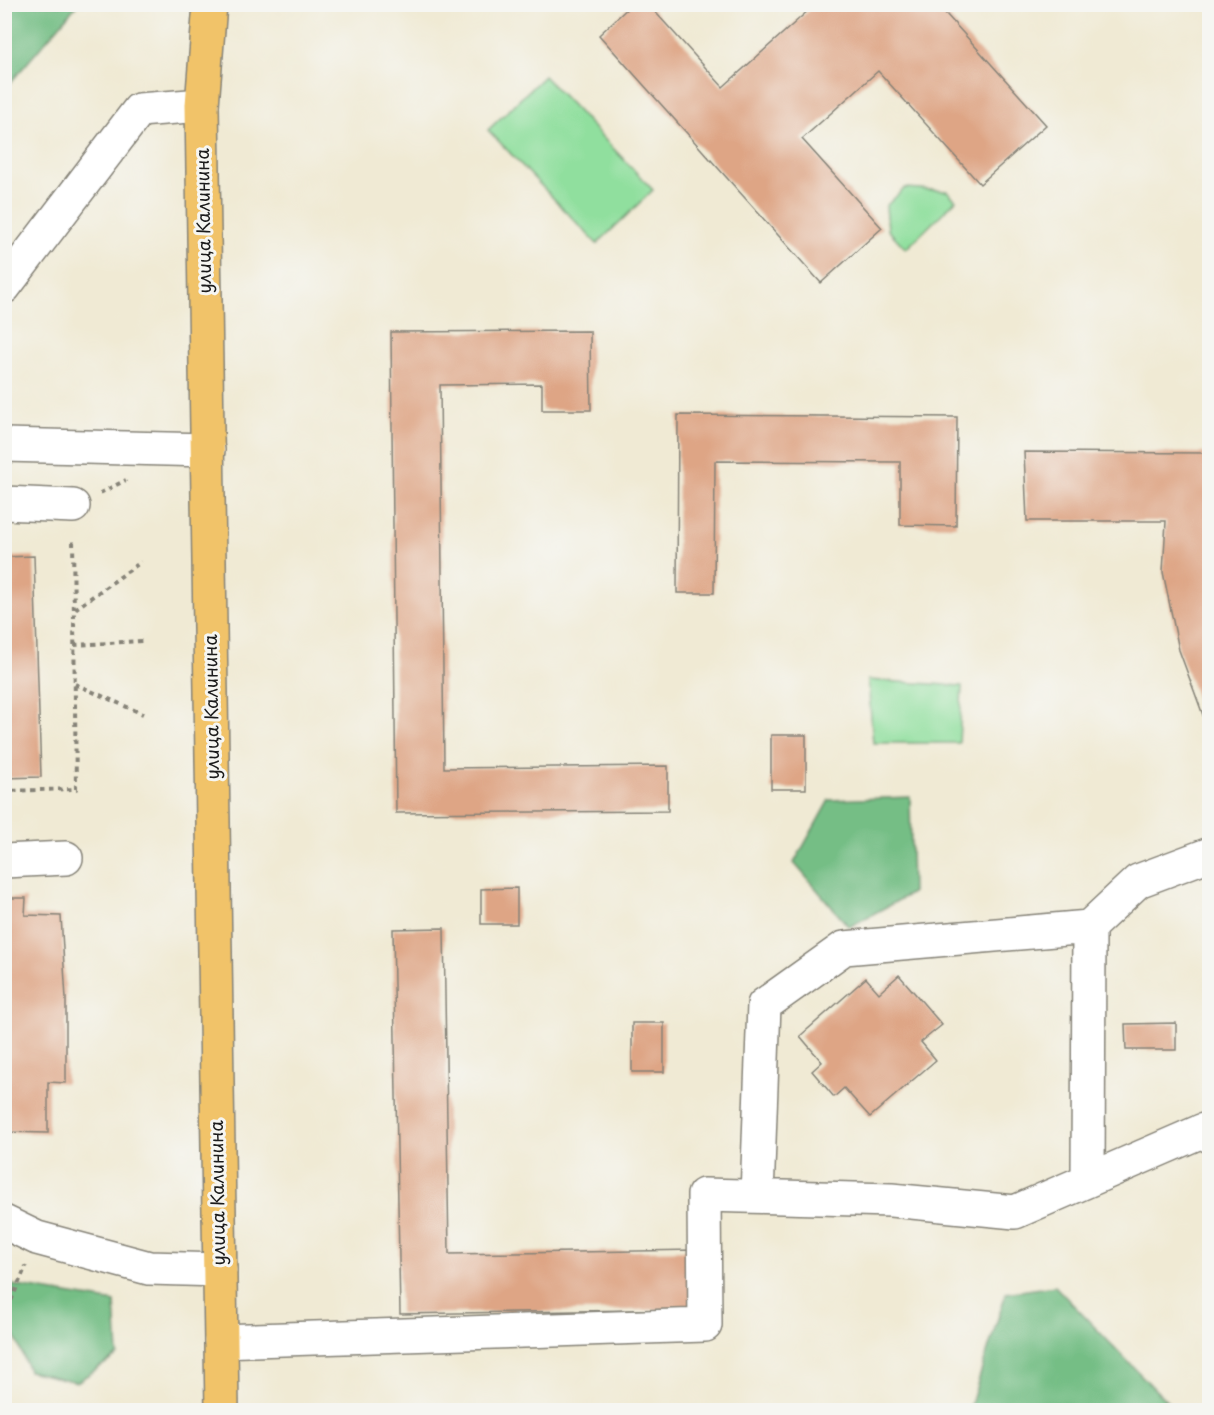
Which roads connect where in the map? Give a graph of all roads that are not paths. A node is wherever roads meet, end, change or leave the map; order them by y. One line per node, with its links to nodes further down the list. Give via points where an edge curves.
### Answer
1 (210, 4): 2 (main road, улица Калинина)
2 (202, 105): 3 (lane, via 139,110); 5 (main road, улица Калинина)
3 (4, 287)
4 (4, 446): 5 (lane)
5 (208, 450): 16 (main road, улица Калинина)
6 (4, 503): 7 (lane)
7 (73, 506)
8 (1209, 854): 11 (lane, via 1138,881)
9 (66, 858): 10 (lane)
10 (4, 861)
11 (1089, 927): 13 (lane); 14 (lane, via 844,948 764,1005)
12 (1209, 1136): 13 (lane, via 1201,1131 1204,1130 1194,1135)
13 (1088, 1180): 14 (lane, via 1015,1212 891,1200)
14 (757, 1196): 17 (lane, via 704,1195 705,1324)
15 (4, 1222): 16 (lane, via 38,1238 149,1268)
16 (220, 1270): 17 (main road, улица Калинина)
17 (221, 1341): 18 (main road, улица Калинина)
18 (222, 1410)

